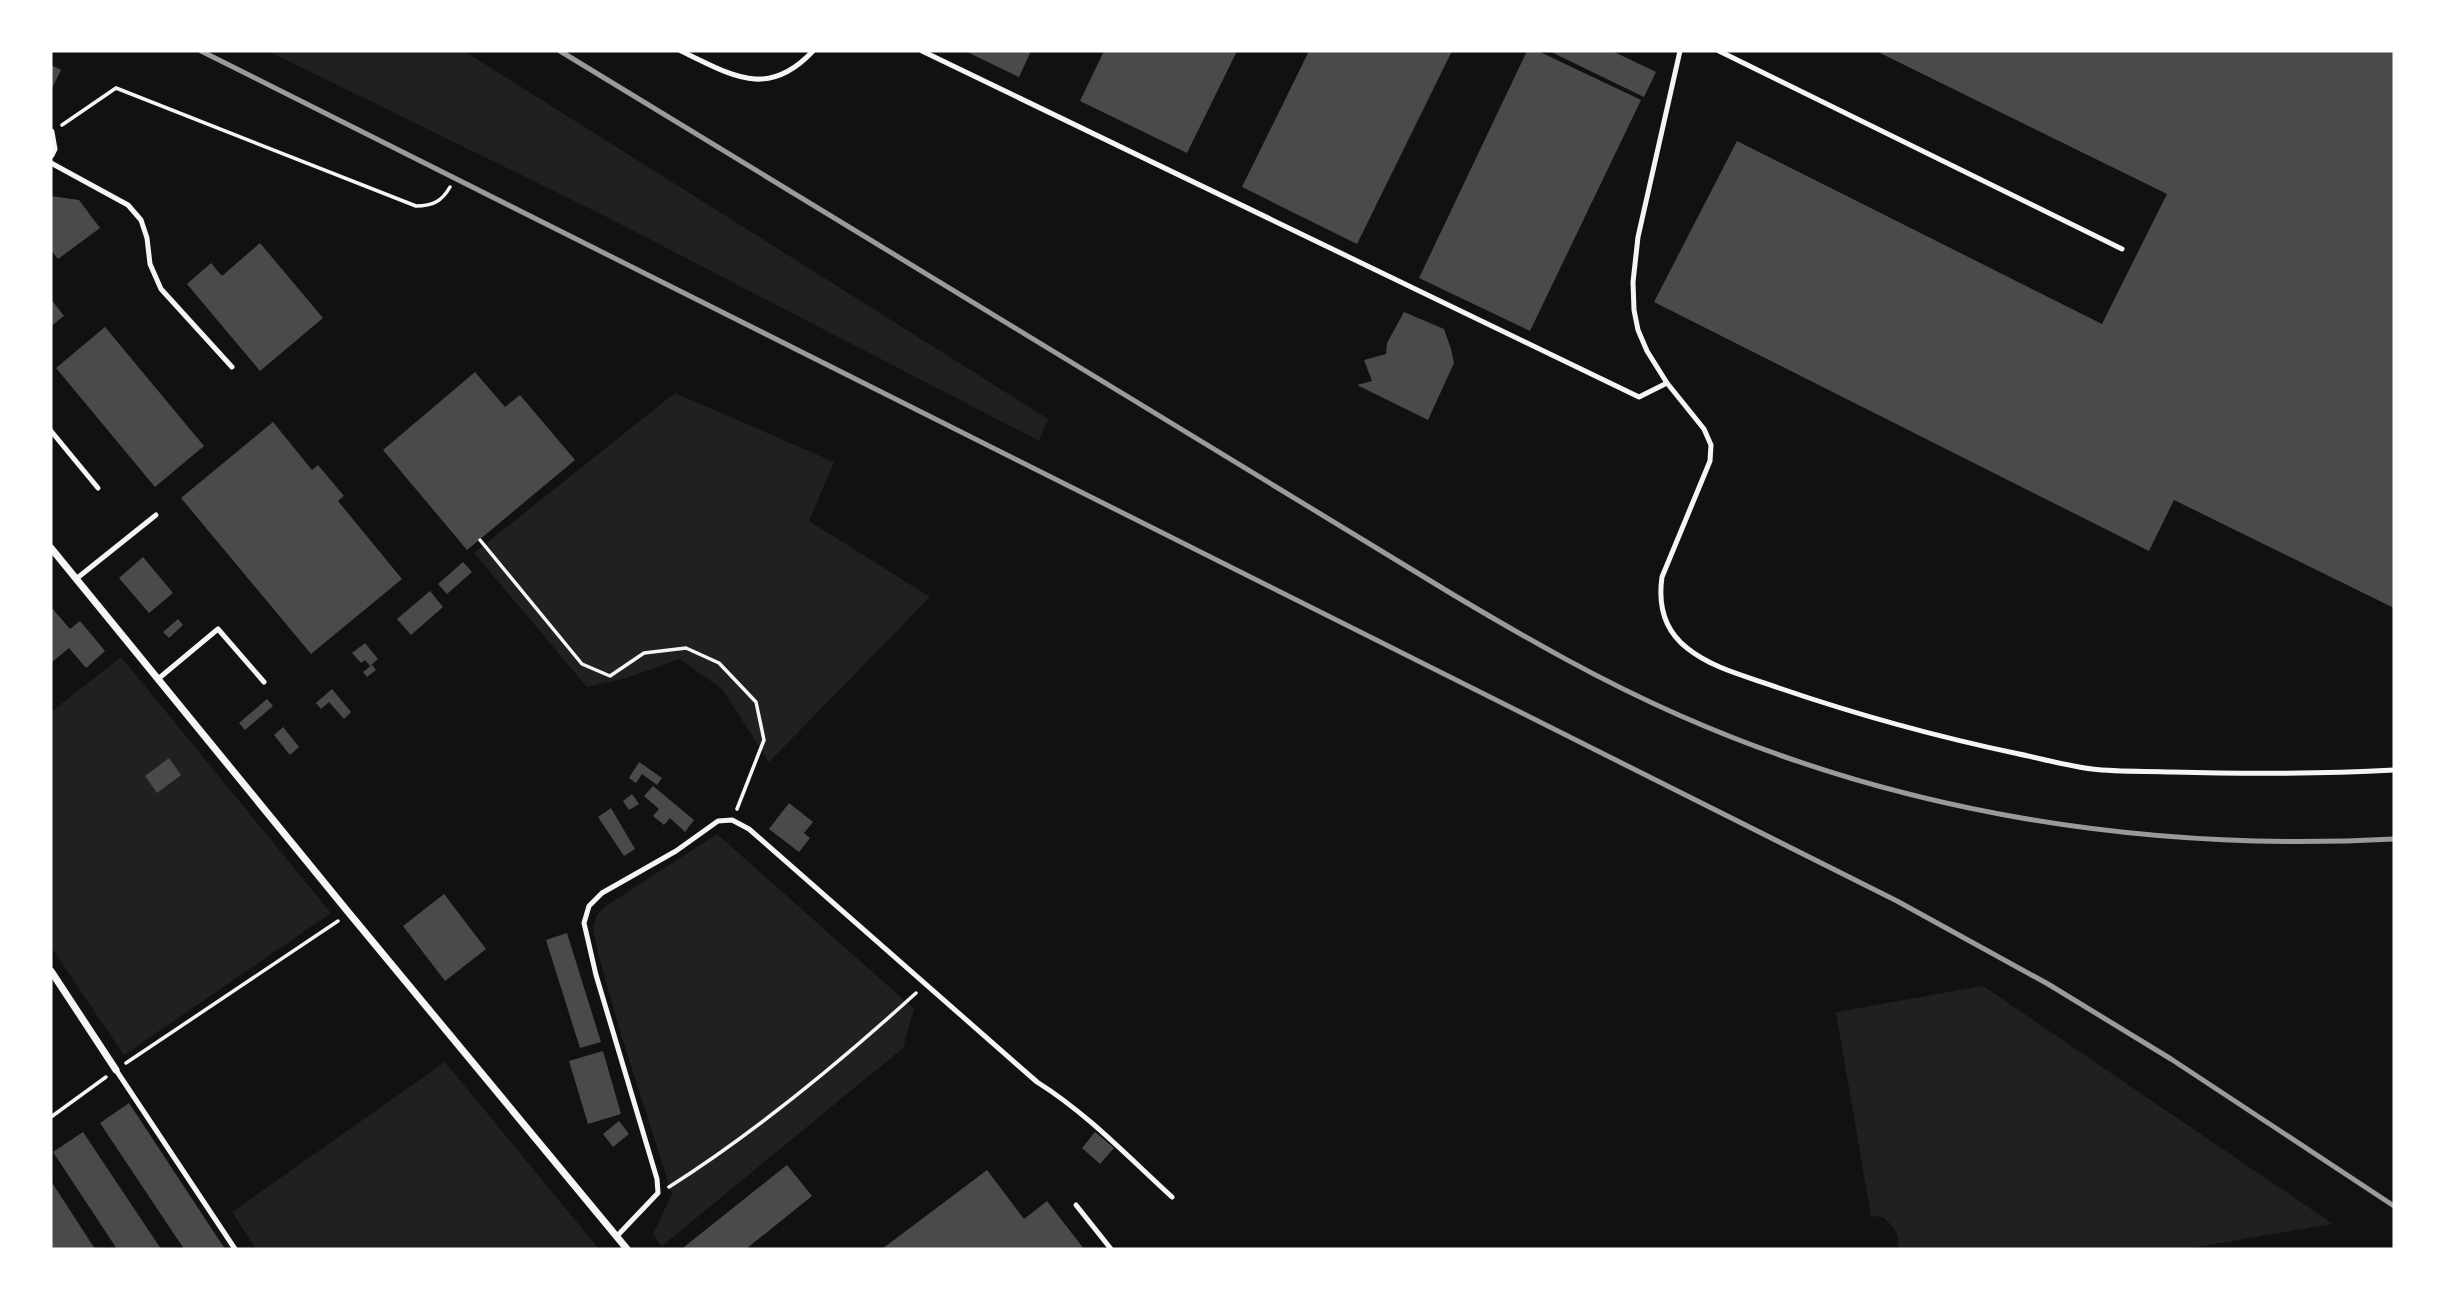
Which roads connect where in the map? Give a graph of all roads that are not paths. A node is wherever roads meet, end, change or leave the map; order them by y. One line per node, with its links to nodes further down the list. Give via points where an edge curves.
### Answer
1 (681, 51): 2 (lane, via 736,77 761,80 787,73)
2 (813, 51)
3 (922, 51): 11 (lane, via 1639,397)
4 (1679, 51): 11 (lane, via 1638,237 1633,282 1638,330)
5 (1719, 51): 9 (lane)
6 (51, 132): 7 (street)
7 (51, 155)
8 (51, 163): 10 (lane, via 128,205 141,220 150,264 161,289)
9 (2122, 249)
10 (232, 368)
11 (1667, 383): 19 (lane, via 1704,429 1711,445 1710,461 1662,577 1659,596 1673,634 1708,661 1834,707 1934,735 2092,769 2248,774)
12 (51, 431): 13 (lane)
13 (97, 488)
14 (156, 514): 16 (lane)
15 (51, 548): 16 (street)
16 (76, 579): 17 (street)
17 (158, 679): 18 (lane, via 218,629); 24 (street)
18 (264, 682)
19 (2394, 770)
20 (51, 971): 21 (street)
21 (116, 1070): 25 (lane)
22 (1172, 1197): 24 (lane, via 1094,1124 1037,1082 749,829 732,820 719,821 602,893 585,912 587,940 657,1179 658,1194)
23 (1076, 1205): 27 (lane)
24 (617, 1236): 26 (street)
25 (235, 1249)
26 (627, 1249)
27 (1111, 1249)

